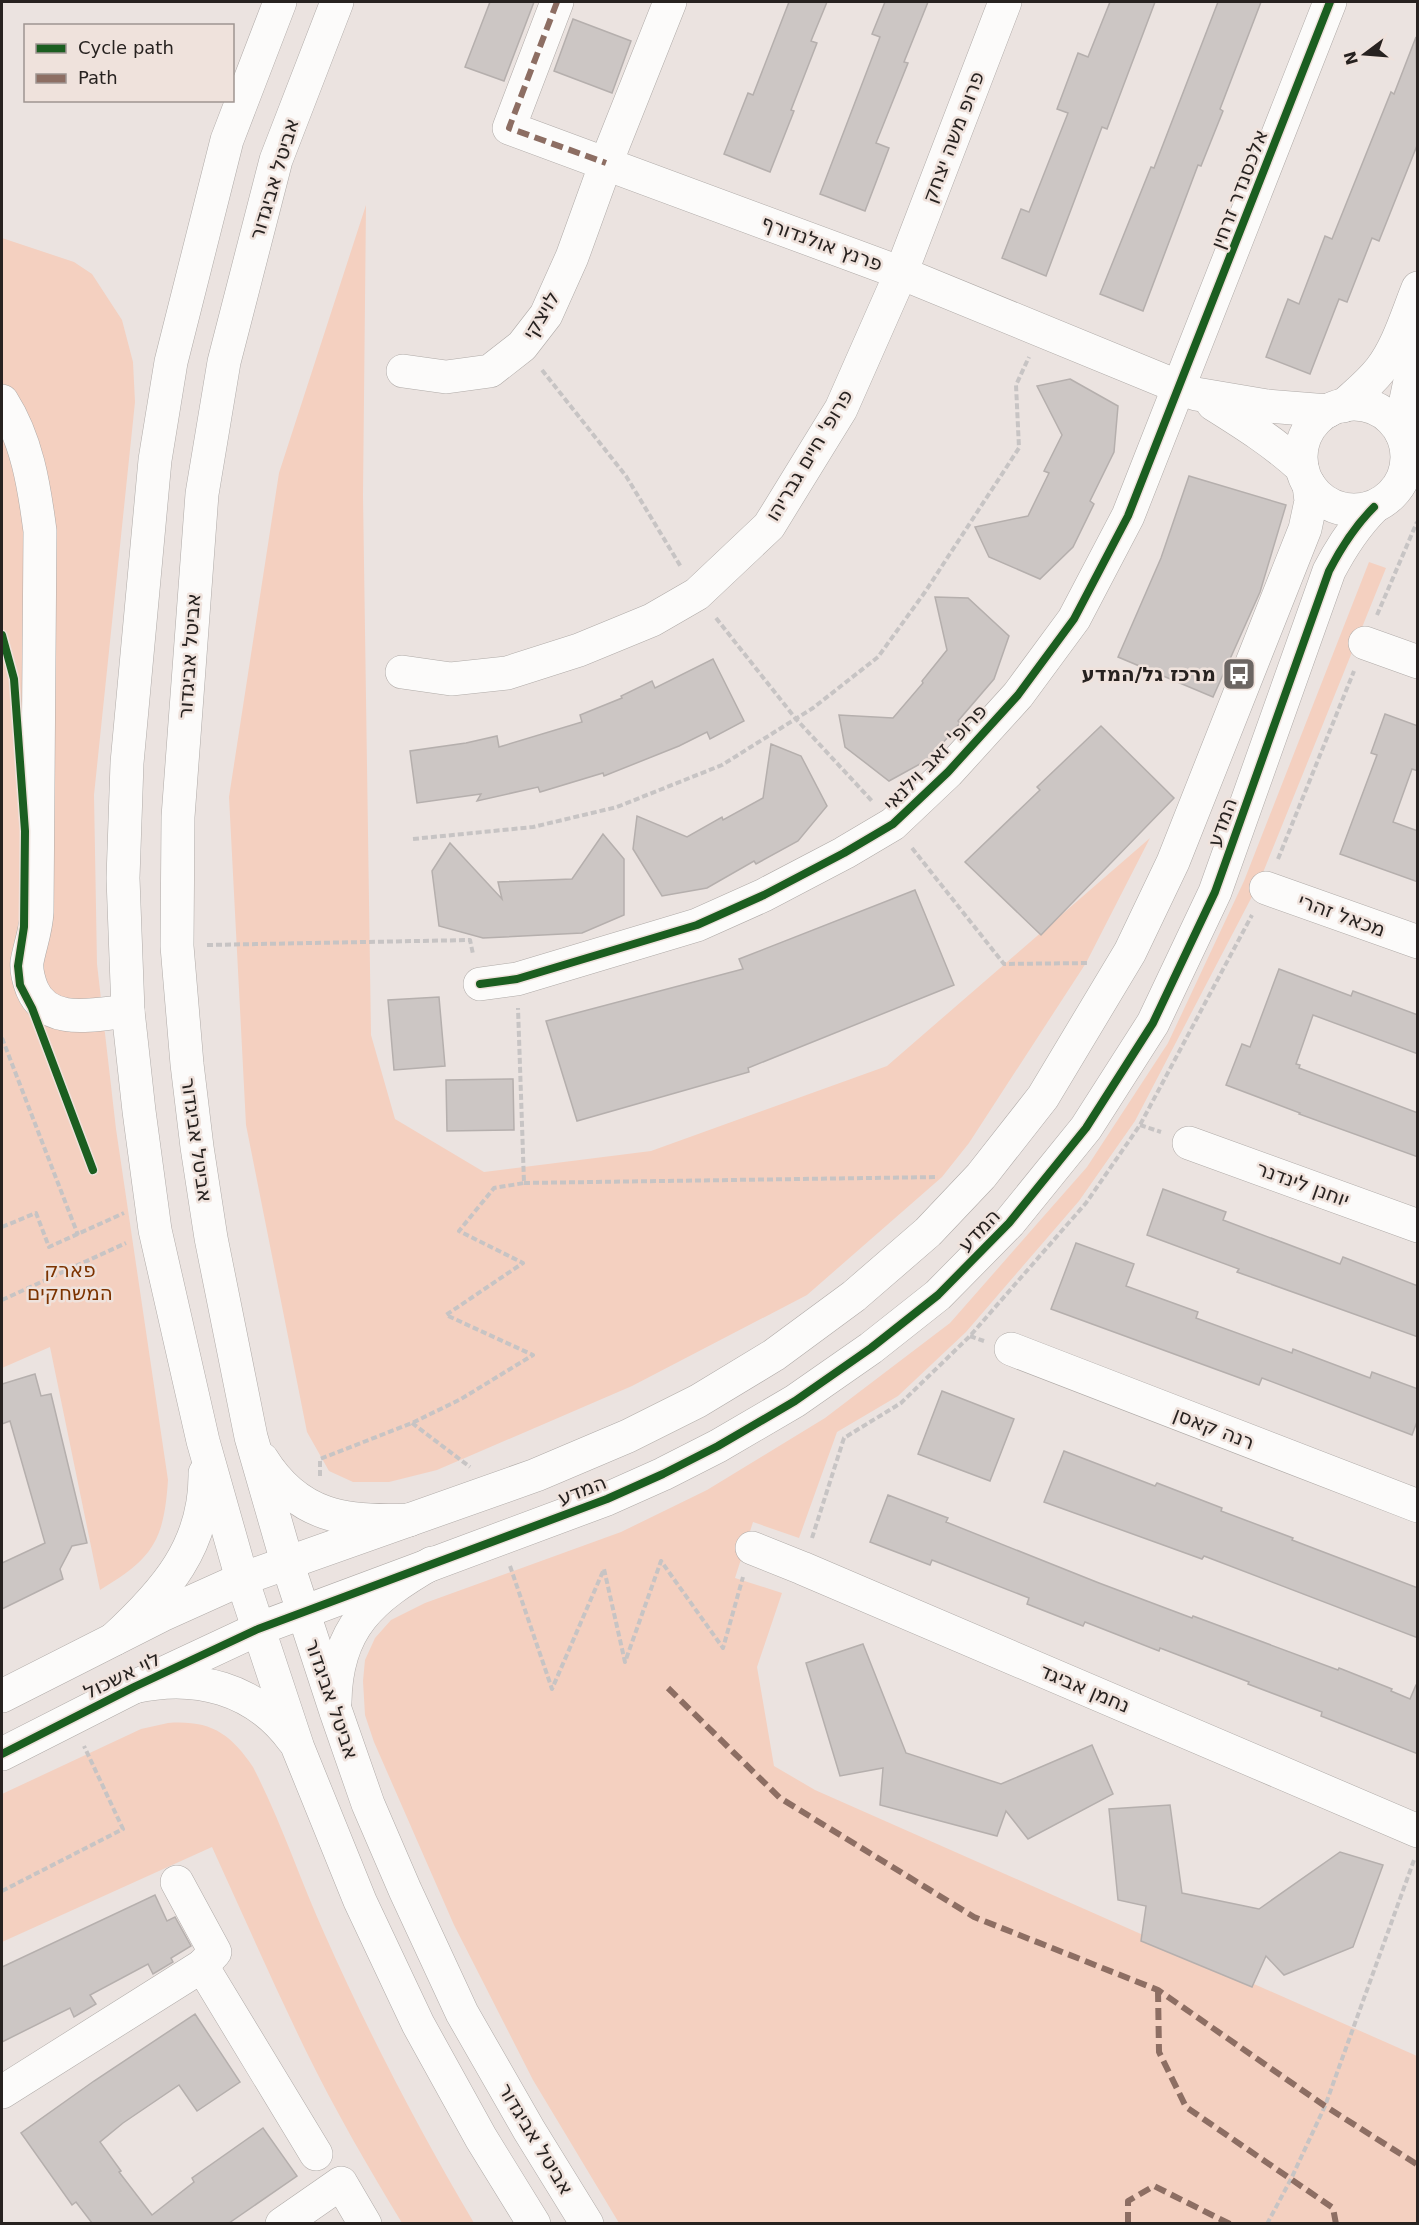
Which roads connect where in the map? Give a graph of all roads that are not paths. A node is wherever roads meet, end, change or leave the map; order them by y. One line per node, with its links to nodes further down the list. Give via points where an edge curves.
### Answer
1 (280, 2): 24 (street, via 227,140 171,362 155,460 127,763 123,878)
2 (337, 2): 28 (street, אביטל אביגדור, via 276,160 224,362 202,494 178,817 177,946 197,1148)
3 (557, 2): 7 (street, פרנץ אולנדורף, via 508,128)
4 (670, 2): 7 (street)
5 (1005, 2): 8 (street, פרופ משה יצחק)
6 (1330, 2): 12 (street, אלכסנדר זרחין)
7 (606, 163): 8 (street, פרנץ אולנדורף); 11 (street, לויצקי, via 546,315 522,346 490,371 446,377)
8 (901, 273): 12 (street, פרנץ אולנדורף); 20 (street, פרופ' חיים גבריהו, via 840,409 804,471 769,526 697,594 652,620 579,650 507,673 451,679)
9 (1418, 288): 14 (street, via 1381,368)
10 (1418, 343): 15 (street, via 1406,399)
11 (403, 370)
12 (1187, 391): 14 (street, פרנץ אולנדורף, via 1267,406); 16 (street, פרנץ אולנדורף, via 1257,431 1279,447); 23 (street, פרופ' זאב וילנאי, via 1074,619 1018,695 948,772 893,824 844,854 697,925 518,979)
13 (2, 401): 24 (street, via 23,445 34,484 40,531 37,912 27,963 28,979 36,998 50,1011 71,1016)
14 (1335, 408): 15 (street, via 1357,405 1377,410 1394,422); 16 (street, via 1309,430 1303,448)
15 (1408, 443): 17 (street, via 1404,473)
16 (1306, 477): 17 (street, via 1318,497 1345,510); 31 (street, המדע, via 1311,501 1305,529 1173,862 1135,942 1043,1097 981,1176 928,1232 854,1296 774,1355 698,1401 576,1459)
17 (1393, 501): 34 (street, המדע, via 1357,525 1329,571 1215,892 1153,1023 1086,1128 1009,1223 938,1295 795,1401 718,1446 607,1499)
18 (1365, 643): 19 (street)
19 (1418, 662)
20 (402, 672)
21 (1266, 888): 22 (street, מכאל זהרי)
22 (1418, 942)
23 (480, 984)
24 (128, 1011): 29 (street, via 153,1216)
25 (1189, 1143): 26 (street, יוחנן לינדנר)
26 (1418, 1226)
27 (1011, 1349): 30 (street, רנה קאסן)
28 (251, 1437): 31 (street, via 279,1482 304,1504 345,1518); 33 (street, אביטל אביגדור)
29 (203, 1441): 35 (street); 38 (street, via 205,1481 192,1543 162,1592)
30 (1418, 1506)
31 (409, 1520): 33 (street, המדע)
32 (752, 1548): 44 (street, נחמן אביגד)
33 (287, 1562): 35 (street, לוי אשכול); 36 (street, אביטל אביגדור)
34 (432, 1563): 36 (street, המדע); 41 (street, via 377,1599 357,1622 340,1661)
35 (242, 1579): 37 (street); 38 (street, לוי אשכול)
36 (302, 1612): 37 (street, המדע); 41 (street, אביטל אביגדור)
37 (258, 1629): 39 (street, לוי אשכול); 42 (street)
38 (114, 1639): 40 (street, לוי אשכול)
39 (134, 1687): 42 (street, via 176,1680 228,1691 260,1708); 43 (street, לוי אשכול)
40 (2, 1696)
41 (336, 1713): 52 (street, אביטל אביגדור, via 368,1804 462,2013)
42 (298, 1748): 51 (street, via 360,1901 418,2024)
43 (2, 1754)
44 (1418, 1831)
45 (177, 1882): 46 (street, via 214,1952)
46 (202, 1966): 47 (street); 48 (street)
47 (2, 2092)
48 (316, 2154)
49 (282, 2223): 50 (street, via 341,2183)
50 (364, 2223)
51 (534, 2223)
52 (587, 2223)

